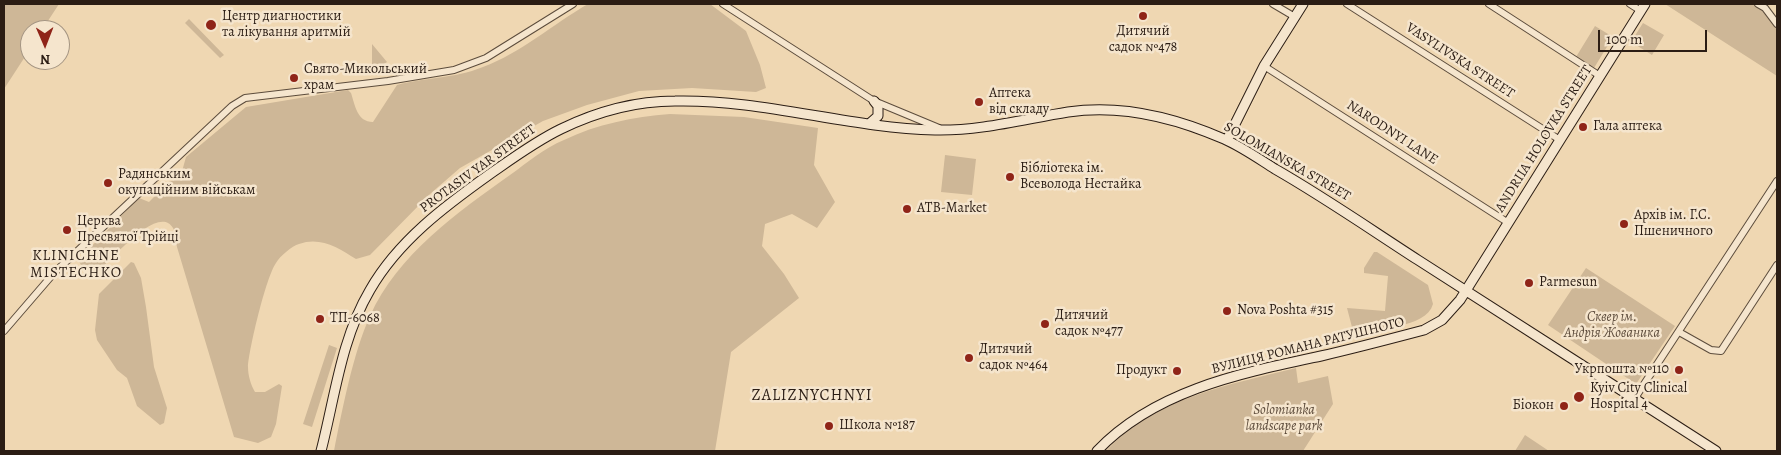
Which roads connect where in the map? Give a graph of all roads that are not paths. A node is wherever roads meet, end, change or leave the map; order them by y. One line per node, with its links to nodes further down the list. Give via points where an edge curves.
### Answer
1 (573, 4): 23 (street, via 486,58 454,70 245,98 232,106 54,273)
2 (724, 4): 14 (street, SOLOMIANSKA STREET)
3 (1274, 4): 10 (street)
4 (1303, 4): 10 (main road)
5 (1348, 4): 18 (street, VASYLIVSKA STREET)
6 (1489, 4): 13 (street)
7 (1630, 4): 9 (street)
8 (1758, 4): 11 (street, via 1766,8)
9 (1643, 7): 13 (main road, ANDRIIA HOLOVKA STREET)
10 (1295, 17): 12 (main road)
11 (1777, 24)
12 (1264, 66): 17 (main road); 20 (street, NARODNYI LANE)
13 (1600, 76): 18 (main road, ANDRIIA HOLOVKA STREET)
14 (874, 101): 15 (main road, via 878,106 878,116); 16 (street, SOLOMIANSKA STREET)
15 (868, 124): 16 (main road, PROTASIV YAR STREET); 26 (main road, PROTASIV YAR STREET, via 703,101 670,101 624,107 543,138 432,218 380,274 362,305 347,342)
16 (944, 130): 17 (main road, SOLOMIANSKA STREET, via 976,129 1067,112 1102,110 1149,115)
17 (1226, 140): 22 (main road, SOLOMIANSKA STREET)
18 (1560, 140): 20 (main road, ANDRIIA HOLOVKA STREET)
19 (1777, 181): 24 (street)
20 (1507, 222): 22 (main road, ANDRIIA HOLOVKA STREET)
21 (1777, 265): 24 (street, via 1721,351 1711,350)
22 (1466, 289): 25 (main road, SOLOMIANSKA STREET); 27 (main road, ВУЛИЦЯ РОМАНА РАТУШНОГО, via 1442,320 1425,330 1266,368 1200,388 1164,402 1142,415)
23 (4, 331)
24 (1679, 332): 25 (street)
25 (1635, 398): 28 (main road, SOLOMIANSKA STREET)
26 (321, 451)
27 (1097, 451)
28 (1716, 451)

